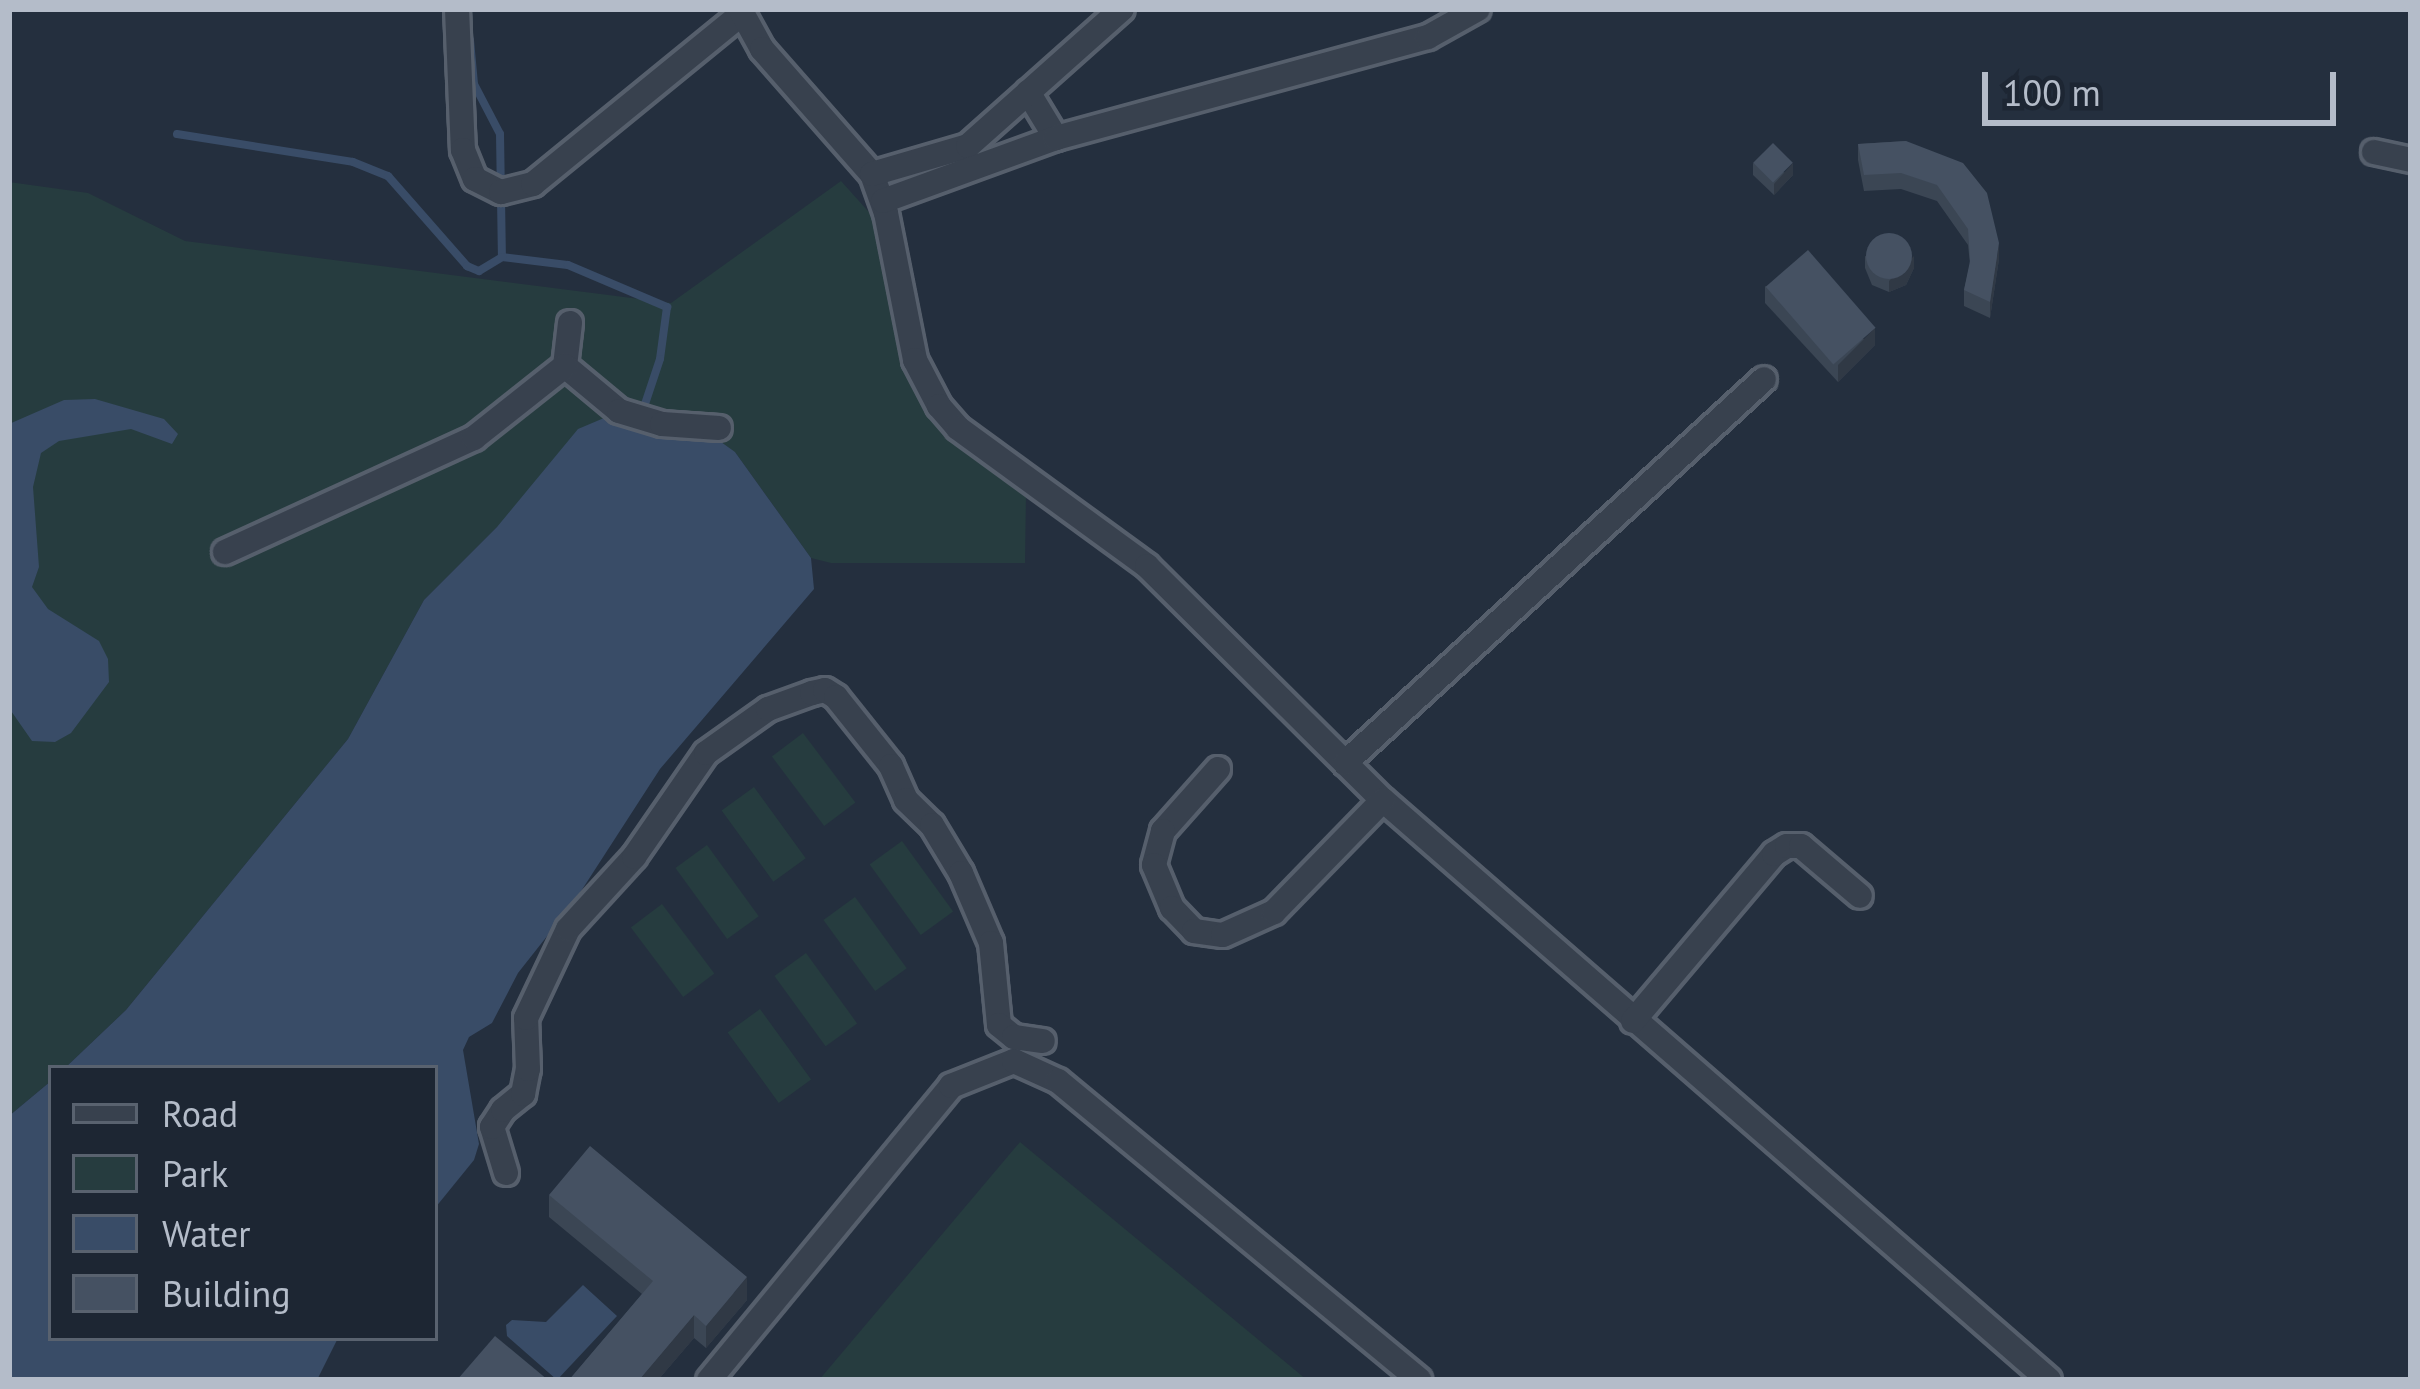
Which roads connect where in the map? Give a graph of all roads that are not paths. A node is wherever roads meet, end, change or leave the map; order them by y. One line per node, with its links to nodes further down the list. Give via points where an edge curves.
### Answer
1 (458, 9): 4 (street, via 463,150 475,179 501,192 533,184)
2 (1122, 9): 5 (street)
3 (1478, 9): 6 (street, via 1428,37)
4 (740, 12): 10 (street, via 762,50)
5 (1028, 92): 6 (street); 8 (street)
6 (1056, 138): 8 (street)
7 (2374, 152): 9 (street)
8 (969, 155): 10 (street); 11 (street)
9 (2411, 160)
10 (872, 174): 11 (street)
11 (883, 201): 17 (street, via 915,360 939,406 1148,566)
12 (570, 323): 13 (street)
13 (565, 366): 15 (street, via 619,411); 16 (street, via 474,438)
14 (1764, 379): 17 (street)
15 (719, 428)
16 (225, 552)
17 (1345, 763): 19 (street)
18 (1218, 769): 19 (street, via 1163,831 1154,865 1172,908 1194,931 1223,935 1274,912)
19 (1383, 800): 21 (street)
20 (1860, 896): 21 (street, via 1801,846 1787,846)
21 (1633, 1021): 26 (street)
22 (1043, 1041): 23 (street, via 1014,1037 999,1025 991,943 961,874 836,697 812,693 768,710 706,753 634,857 568,929 526,1018 523,1094 493,1127)
23 (506, 1173)
24 (709, 1380): 25 (street, via 951,1086 1014,1061 1058,1081)
25 (1419, 1380)
26 (2049, 1380)

